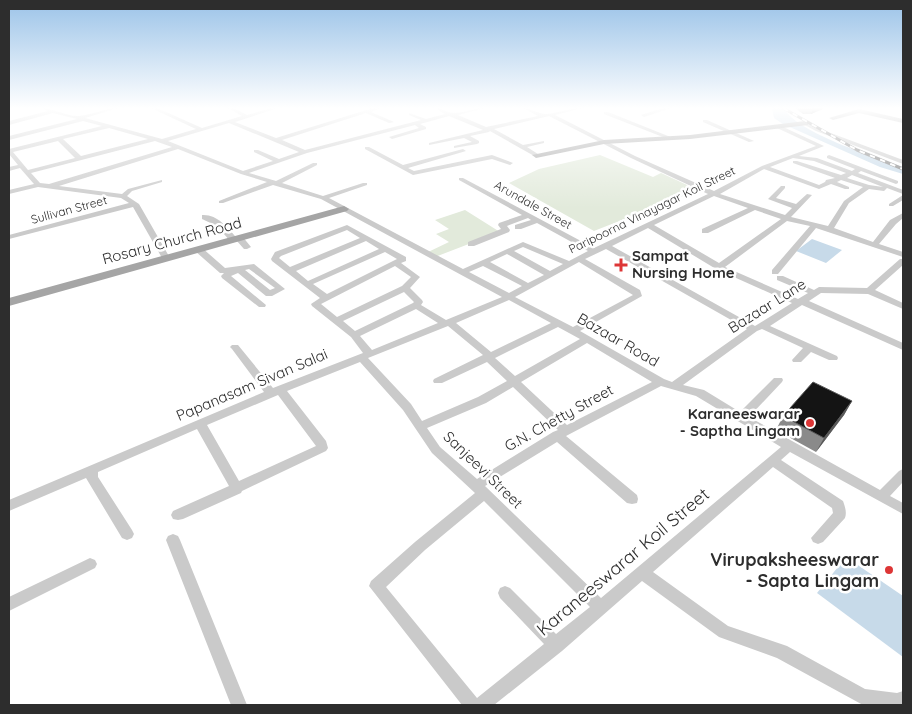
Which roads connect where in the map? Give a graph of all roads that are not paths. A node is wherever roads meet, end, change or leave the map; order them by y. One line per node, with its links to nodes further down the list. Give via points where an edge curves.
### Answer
1 (50, 141): 20 (street)
2 (62, 141): 27 (street)
3 (154, 141): 27 (street)
4 (163, 141): 16 (street, Bazaar Road)
5 (280, 141): 22 (street)
6 (346, 141): 22 (street)
7 (442, 141): 15 (street)
8 (476, 141): 17 (street)
9 (511, 141): 18 (street)
10 (615, 141): 14 (main road)
11 (812, 141): 25 (street, Paripoorna Vinayagar Koil Street, via 821,146)
12 (848, 141): 30 (street)
13 (542, 142): 18 (street)
14 (604, 142): 24 (main road); 56 (street)
15 (431, 144)
16 (179, 147): 39 (street, Bazaar Road); 49 (street)
17 (456, 147)
18 (521, 147): 24 (street)
19 (367, 148): 34 (street)
20 (9, 151): 33 (street)
21 (256, 151): 28 (street)
22 (305, 152): 28 (street)
23 (463, 152): 34 (street)
24 (536, 155)
25 (787, 157): 29 (street, Paripoorna Vinayagar Koil Street); 40 (street, via 815,160); 41 (street)
26 (829, 157): 37 (street)
27 (80, 159): 38 (street)
28 (278, 161): 39 (street)
29 (776, 162): 35 (street, Paripoorna Vinayagar Koil Street); 44 (street)
30 (903, 162)
31 (510, 163): 34 (street, via 492,157 417,173)
32 (315, 164): 45 (street)
33 (22, 166): 36 (street); 38 (street)
34 (403, 167)
35 (764, 167): 44 (street, via 819,187); 56 (street, Paripoorna Vinayagar Koil Street)
36 (9, 169)
37 (862, 169): 40 (street); 46 (street)
38 (28, 172): 48 (street)
39 (243, 173): 45 (street, Bazaar Road)
40 (852, 174): 41 (street); 53 (street)
41 (841, 178): 44 (street); 51 (street)
42 (461, 179): 67 (street, Arundale Street)
43 (160, 181): 58 (street, via 130,190)
44 (831, 182): 52 (street)
45 (276, 183): 60 (street, Bazaar Road); 61 (street)
46 (901, 183)
47 (364, 184): 60 (street)
48 (38, 185): 49 (street); 54 (street)
49 (48, 186): 58 (street)
50 (783, 187): 64 (street, via 771,199)
51 (868, 187): 53 (street); 75 (street, via 846,202)
52 (847, 188)
53 (894, 188): 55 (street)
54 (9, 192)
55 (903, 192)
56 (714, 194): 65 (street); 72 (street, Paripoorna Vinayagar Koil Street)
57 (809, 195): 64 (street)
58 (123, 196): 62 (street)
59 (903, 197): 63 (street)
60 (323, 198): 66 (street, Bazaar Road)
61 (221, 202)
62 (135, 204): 77 (street, Sullivan Street); 89 (street)
63 (891, 205)
64 (798, 207): 70 (street)
65 (753, 208): 70 (street); 76 (street)
66 (344, 209): 79 (main road, Rosary Church Road); 97 (street, Bazaar Road)
67 (529, 215): 71 (street, Arundale Street); 80 (street, via 502,225 506,230)
68 (903, 215): 81 (street)
69 (205, 217): 79 (street, via 220,224)
70 (786, 218): 73 (street); 95 (street)
71 (538, 220): 74 (street); 87 (street, Arundale Street)
72 (648, 225): 82 (street, Paripoorna Vinayagar Koil Street); 95 (street)
73 (814, 226): 75 (street); 103 (street, via 778,275)
74 (518, 227)
75 (830, 229): 81 (street)
76 (704, 232)
77 (9, 237)
78 (366, 238): 85 (street); 96 (street, via 293,268); 96 (street, via 346,228 278,254 275,260)
79 (236, 239): 83 (street); 84 (main road, Rosary Church Road)
80 (471, 244)
81 (875, 244): 88 (street)
82 (605, 245): 87 (street, Paripoorna Vinayagar Koil Street); 114 (street)
83 (247, 247)
84 (198, 249): 89 (main road, Rosary Church Road); 108 (street, via 225,271 240,269 225,276)
85 (385, 249): 93 (street, via 403,259); 99 (street)
86 (507, 251): 92 (street); 94 (street, via 523,244); 98 (street)
87 (594, 251): 90 (street, Paripoorna Vinayagar Koil Street)
88 (903, 254)
89 (166, 258): 106 (main road, Rosary Church Road)
90 (579, 259): 94 (street, Paripoorna Vinayagar Koil Street); 115 (street, via 638,296)
91 (903, 261): 102 (street)
92 (482, 262): 97 (street); 100 (street)
93 (395, 263): 101 (street, via 416,277); 105 (street)
94 (569, 264): 98 (street, Paripoorna Vinayagar Koil Street)
95 (719, 267): 107 (street)
96 (291, 272): 99 (street)
97 (463, 272): 104 (street, Bazaar Road)
98 (549, 274): 100 (street, Paripoorna Vinayagar Koil Street)
99 (307, 284): 105 (street)
100 (528, 286): 104 (street, Paripoorna Vinayagar Koil Street)
101 (405, 288): 109 (street, via 418,298); 111 (street)
102 (869, 291): 103 (street, Bazaar Lane, via 826,288); 110 (street, Bazaar Lane)
103 (812, 292): 107 (street, Bazaar Lane)
104 (509, 296): 112 (street, Papanasam Sivan Salai); 113 (street, Bazaar Road)
105 (325, 297): 111 (street, Sanjeevi Street, via 315,304)
106 (9, 302)
107 (801, 302): 114 (street, Bazaar Lane); 120 (street)
108 (262, 305)
109 (416, 305): 112 (street); 116 (street)
110 (903, 306)
111 (336, 321): 116 (street, Sanjeevi Street)
112 (446, 323): 121 (street, Papanasam Sivan Salai); 122 (street)
113 (559, 323): 115 (street, Bazaar Road); 122 (street)
114 (759, 327): 119 (street); 129 (street, Bazaar Lane)
115 (573, 331): 117 (street, Bazaar Road)
116 (354, 335): 121 (street, Sanjeevi Street)
117 (586, 340): 127 (street); 128 (street, Bazaar Road)
118 (235, 347): 130 (street)
119 (810, 347): 123 (street); 124 (street)
120 (903, 347)
121 (365, 355): 130 (street, Papanasam Sivan Salai); 133 (street, Sanjeevi Street)
122 (490, 358): 126 (street); 127 (street)
123 (833, 358)
124 (797, 360)
125 (778, 380): 131 (street)
126 (438, 382)
127 (514, 382): 133 (street, via 482,400); 134 (street)
128 (660, 382): 129 (street, Bazaar Road); 134 (street, G.N. Chetty Street)
129 (676, 385): 131 (street, Bazaar Road, via 700,393)
130 (276, 391): 132 (street, Papanasam Sivan Salai); 139 (street, via 322,444 322,448)
131 (741, 418): 135 (street, Bazaar Road)
132 (200, 423): 137 (street, Papanasam Sivan Salai); 139 (street)
133 (420, 426): 140 (street, Sanjeevi Street, via 436,450)
134 (561, 433): 140 (street, G.N. Chetty Street); 142 (street)
135 (789, 446): 136 (street, Karaneeswarar Koil Street); 141 (street, Bazaar Road)
136 (773, 460): 147 (street, via 838,505 840,514); 150 (street, Karaneeswarar Koil Street)
137 (92, 469): 143 (street, Papanasam Sivan Salai); 146 (street, via 92,478)
138 (903, 474): 141 (street)
139 (238, 489): 145 (street)
140 (480, 489): 153 (street, Sanjeevi Street); 157 (street, G.N. Chetty Street, via 376,586)
141 (882, 496): 144 (street, Bazaar Road)
142 (632, 499)
143 (9, 506)
144 (903, 509)
145 (178, 515)
146 (127, 534)
147 (818, 538)
148 (173, 540): 156 (street)
149 (90, 564): 152 (street)
150 (641, 572): 153 (street, Karaneeswarar Koil Street); 155 (street, via 724,632 781,652 862,697 901,702)
151 (505, 593): 154 (street)
152 (9, 604)
153 (601, 608): 154 (street, Karaneeswarar Koil Street)
154 (556, 645): 158 (street, Karaneeswarar Koil Street)
155 (903, 699)
156 (239, 705)
157 (472, 705)
158 (480, 705)

